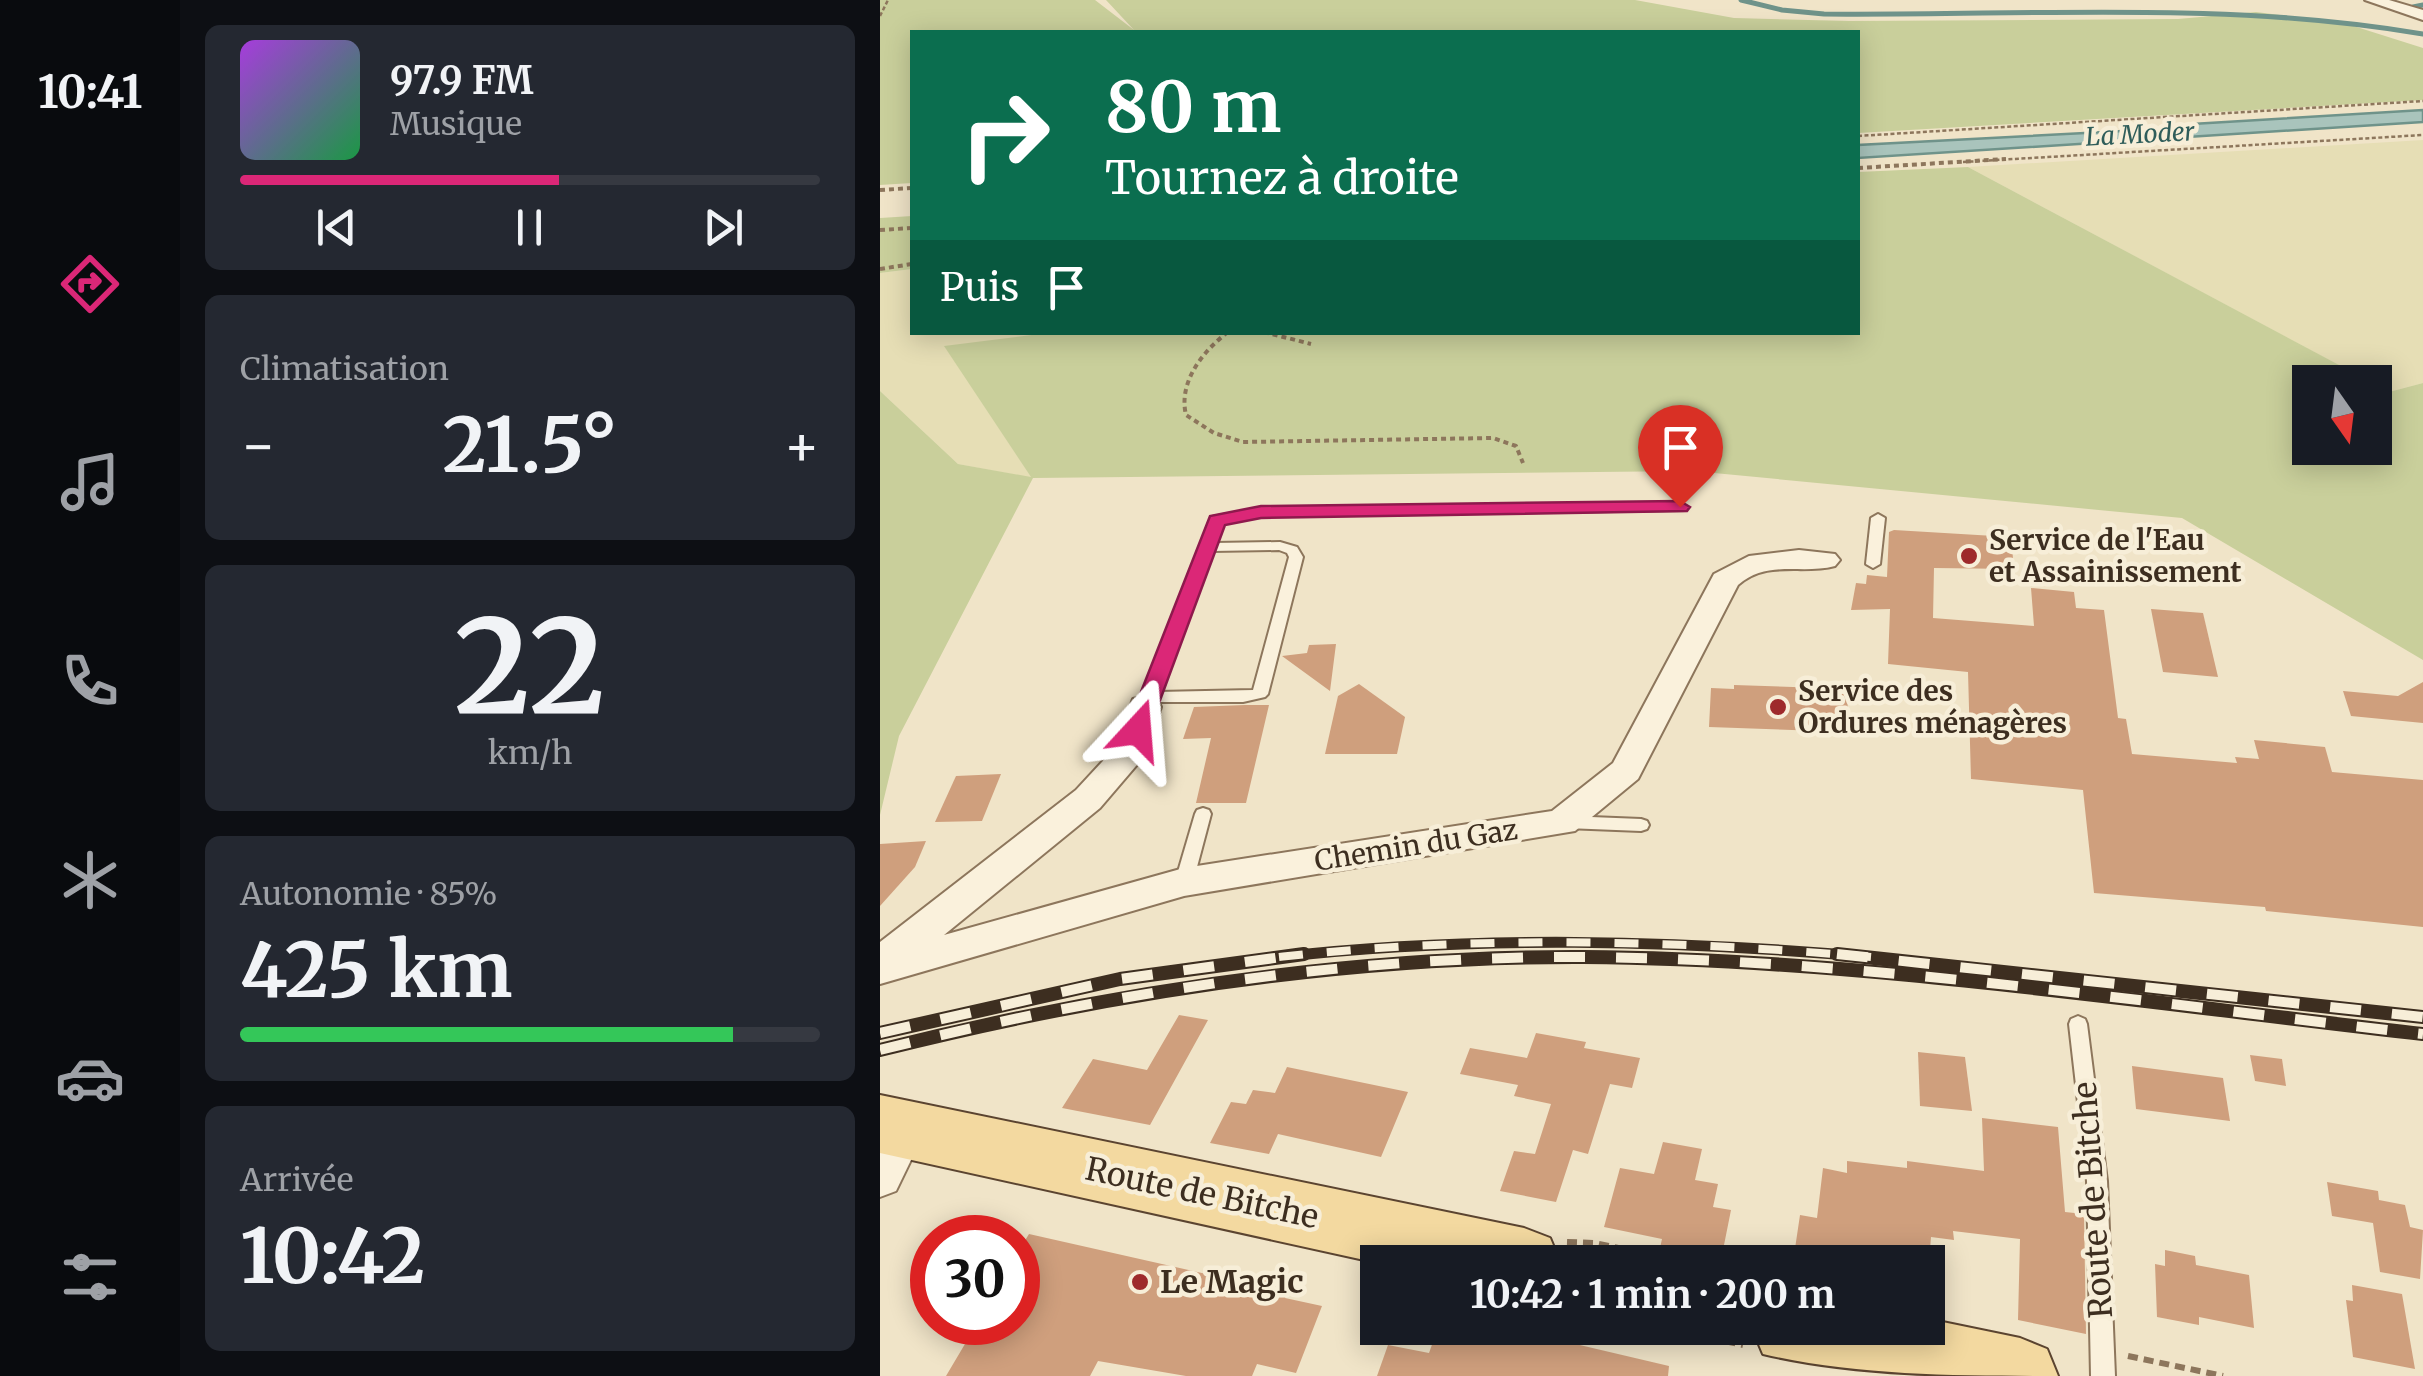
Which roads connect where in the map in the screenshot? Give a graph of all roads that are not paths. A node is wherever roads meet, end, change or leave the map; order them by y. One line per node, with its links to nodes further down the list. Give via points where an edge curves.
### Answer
1 (2373, 0): 2 (street)
2 (2423, 15)
3 (1680, 507): 5 (lane, via 1235,514 1216,520)
4 (1878, 518): 7 (lane)
5 (1206, 547): 8 (lane); 8 (lane, via 1280,546 1296,557 1260,694)
6 (1825, 560): 10 (street, Chemin du Gaz, via 1772,560 1733,572 1626,771)
7 (1873, 564)
8 (1147, 702): 13 (street, via 1130,753 1088,799)
9 (1203, 814): 12 (lane)
10 (1562, 822): 11 (lane); 12 (street, Chemin du Gaz)
11 (1640, 825)
12 (1184, 882): 13 (street, Chemin du Gaz)
13 (880, 966)
14 (2078, 1024): 19 (lane, Route de Bitche, via 2097,1181)
15 (888, 1143): 16 (main road, Route de Bitche)
16 (1433, 1245)
17 (1871, 1345): 18 (main road)
18 (2020, 1376)
19 (2103, 1376)

